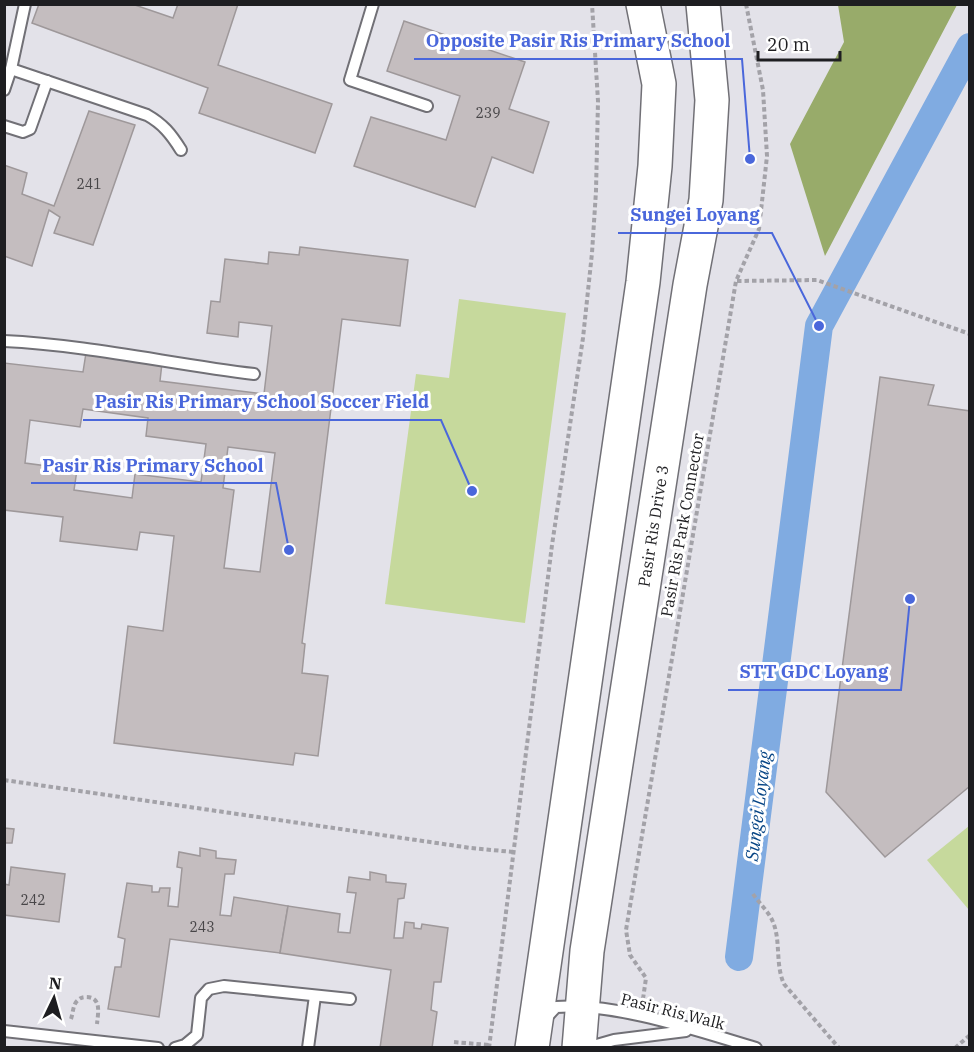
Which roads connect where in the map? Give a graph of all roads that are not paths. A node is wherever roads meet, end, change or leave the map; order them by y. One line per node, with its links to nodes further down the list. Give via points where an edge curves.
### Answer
1 (25, 4): 5 (lane)
2 (373, 4): 8 (lane, via 350,80)
3 (643, 4): 18 (main road, via 659,84 643,282)
4 (703, 4): 15 (main road, Pasir Ris Drive 3, via 711,100 706,200 586,951)
5 (11, 69): 6 (lane); 7 (lane)
6 (47, 81): 9 (lane, via 30,129 23,132); 10 (lane, via 147,115 166,129)
7 (4, 90)
8 (427, 106)
9 (4, 126)
10 (181, 150)
11 (4, 341): 12 (lane, via 51,343)
12 (254, 374)
13 (315, 996): 14 (lane); 20 (lane, via 224,986 209,989 201,998 197,1035 184,1046); 21 (lane)
14 (350, 999)
15 (584, 1006): 16 (lane, Pasir Ris Walk); 18 (lane, Pasir Ris Walk, via 556,1008); 22 (main road, Pasir Ris Drive 3)
16 (696, 1030): 23 (lane, via 622,1038); 24 (lane, Pasir Ris Walk)
17 (4, 1031): 19 (lane)
18 (534, 1038)
19 (158, 1047)
20 (175, 1047)
21 (308, 1047)
22 (579, 1047)
23 (586, 1047)
24 (756, 1047)

